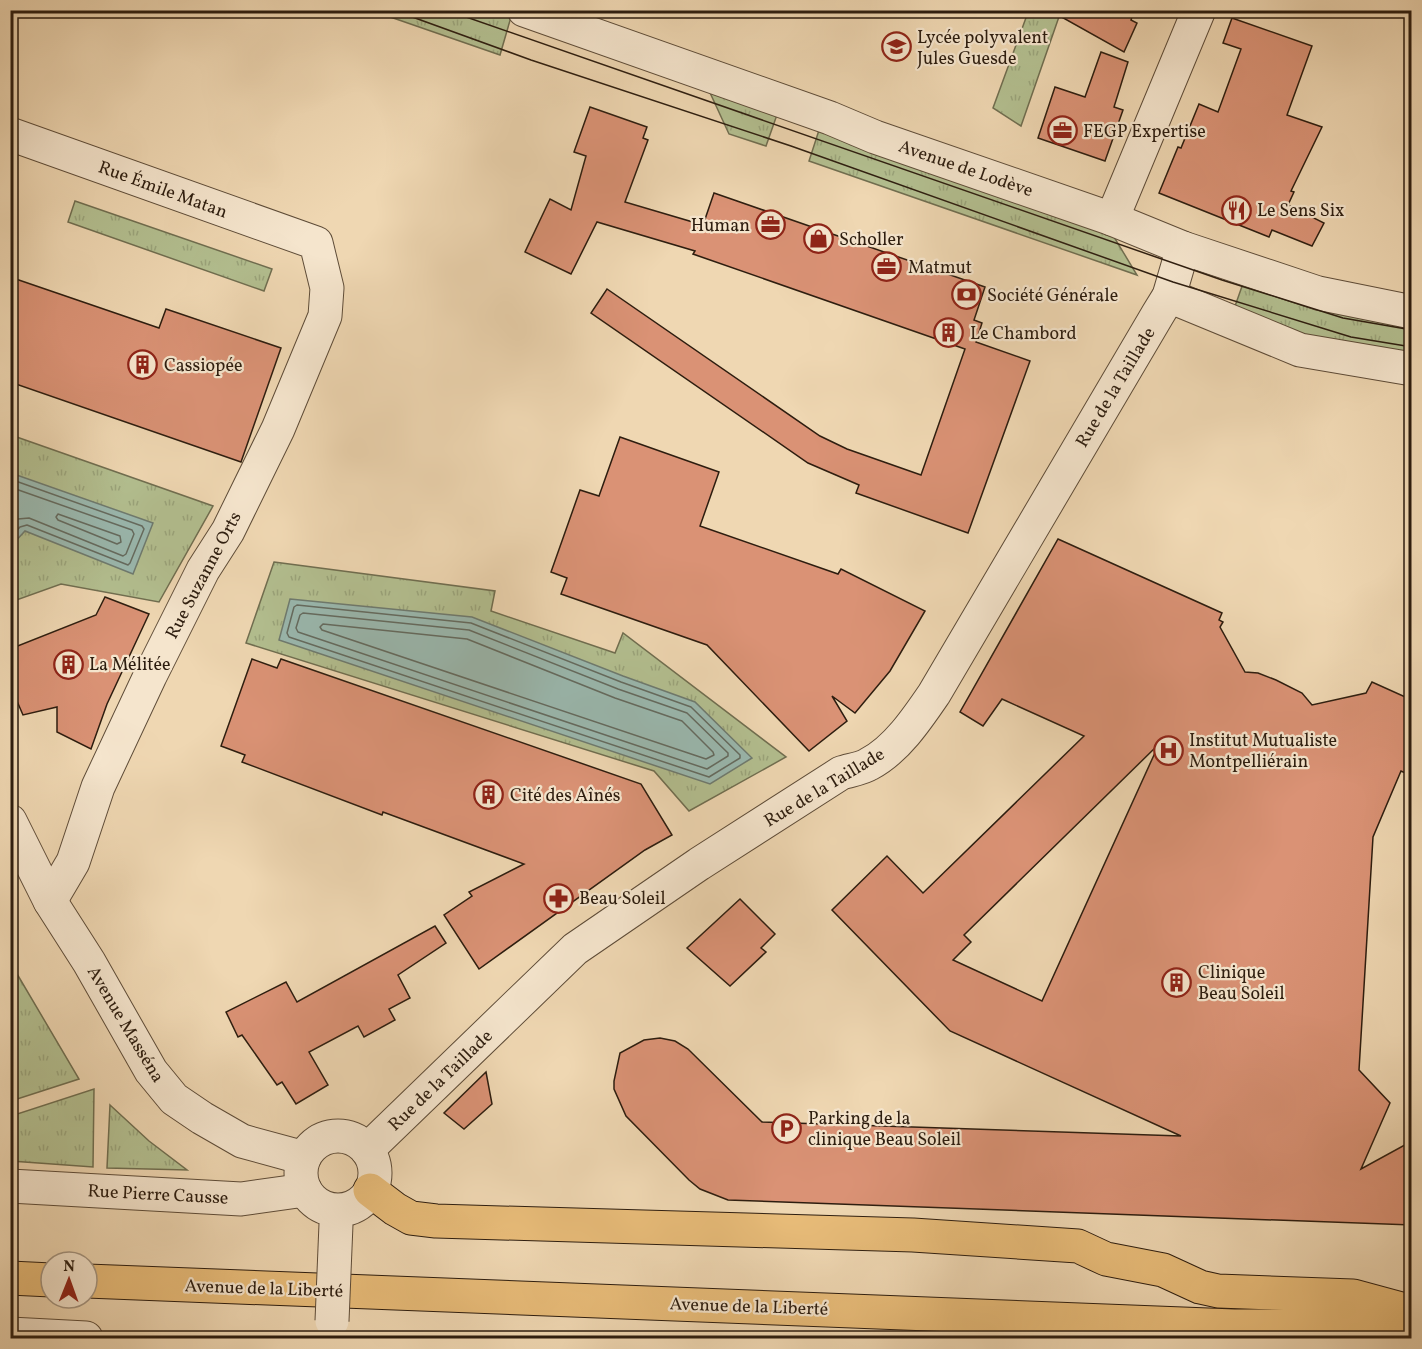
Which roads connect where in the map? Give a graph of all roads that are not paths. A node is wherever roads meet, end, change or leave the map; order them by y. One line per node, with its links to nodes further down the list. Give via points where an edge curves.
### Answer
1 (524, 10): 4 (street, Avenue de Lodève)
2 (1199, 10): 4 (street)
3 (10, 134): 5 (street, Rue Émile Matan)
4 (1112, 219): 6 (street, Avenue de Lodève)
5 (316, 243): 11 (street, Rue Suzanne Orts, via 327,288 324,316 278,429 150,676 98,788 74,862)
6 (1183, 248): 7 (street, Rue de la Taillade); 8 (street, Avenue de Lodève, via 1318,293)
7 (1169, 296): 9 (street, via 1300,350); 12 (street, Rue de la Taillade, via 934,694 885,754 841,773 575,949)
8 (1412, 312)
9 (1412, 369)
10 (10, 821): 11 (street, Avenue Masséna)
11 (50, 901): 13 (street, Avenue Masséna, via 151,1071 174,1099 242,1141)
12 (367, 1150): 13 (street, via 353,1139 331,1137 320,1140); 16 (street, via 375,1172)
13 (304, 1158): 15 (street, via 301,1169)
14 (10, 1186): 15 (street, Rue Pierre Causse, via 241,1199)
15 (305, 1190): 17 (street)
16 (370, 1190): 17 (street); 21 (main road, via 411,1218 436,1221 913,1235 1078,1246 1106,1259 1163,1270 1218,1291 1353,1296)
17 (337, 1217): 23 (street, bridge)
18 (10, 1278): 19 (main road)
19 (39, 1279)
20 (99, 1282): 24 (main road, Avenue de la Liberté)
21 (1412, 1312)
22 (1412, 1326): 24 (main road, Avenue de la Liberté)
23 (331, 1330)
24 (1224, 1332)
25 (10, 1334): 26 (street)
26 (86, 1338)

